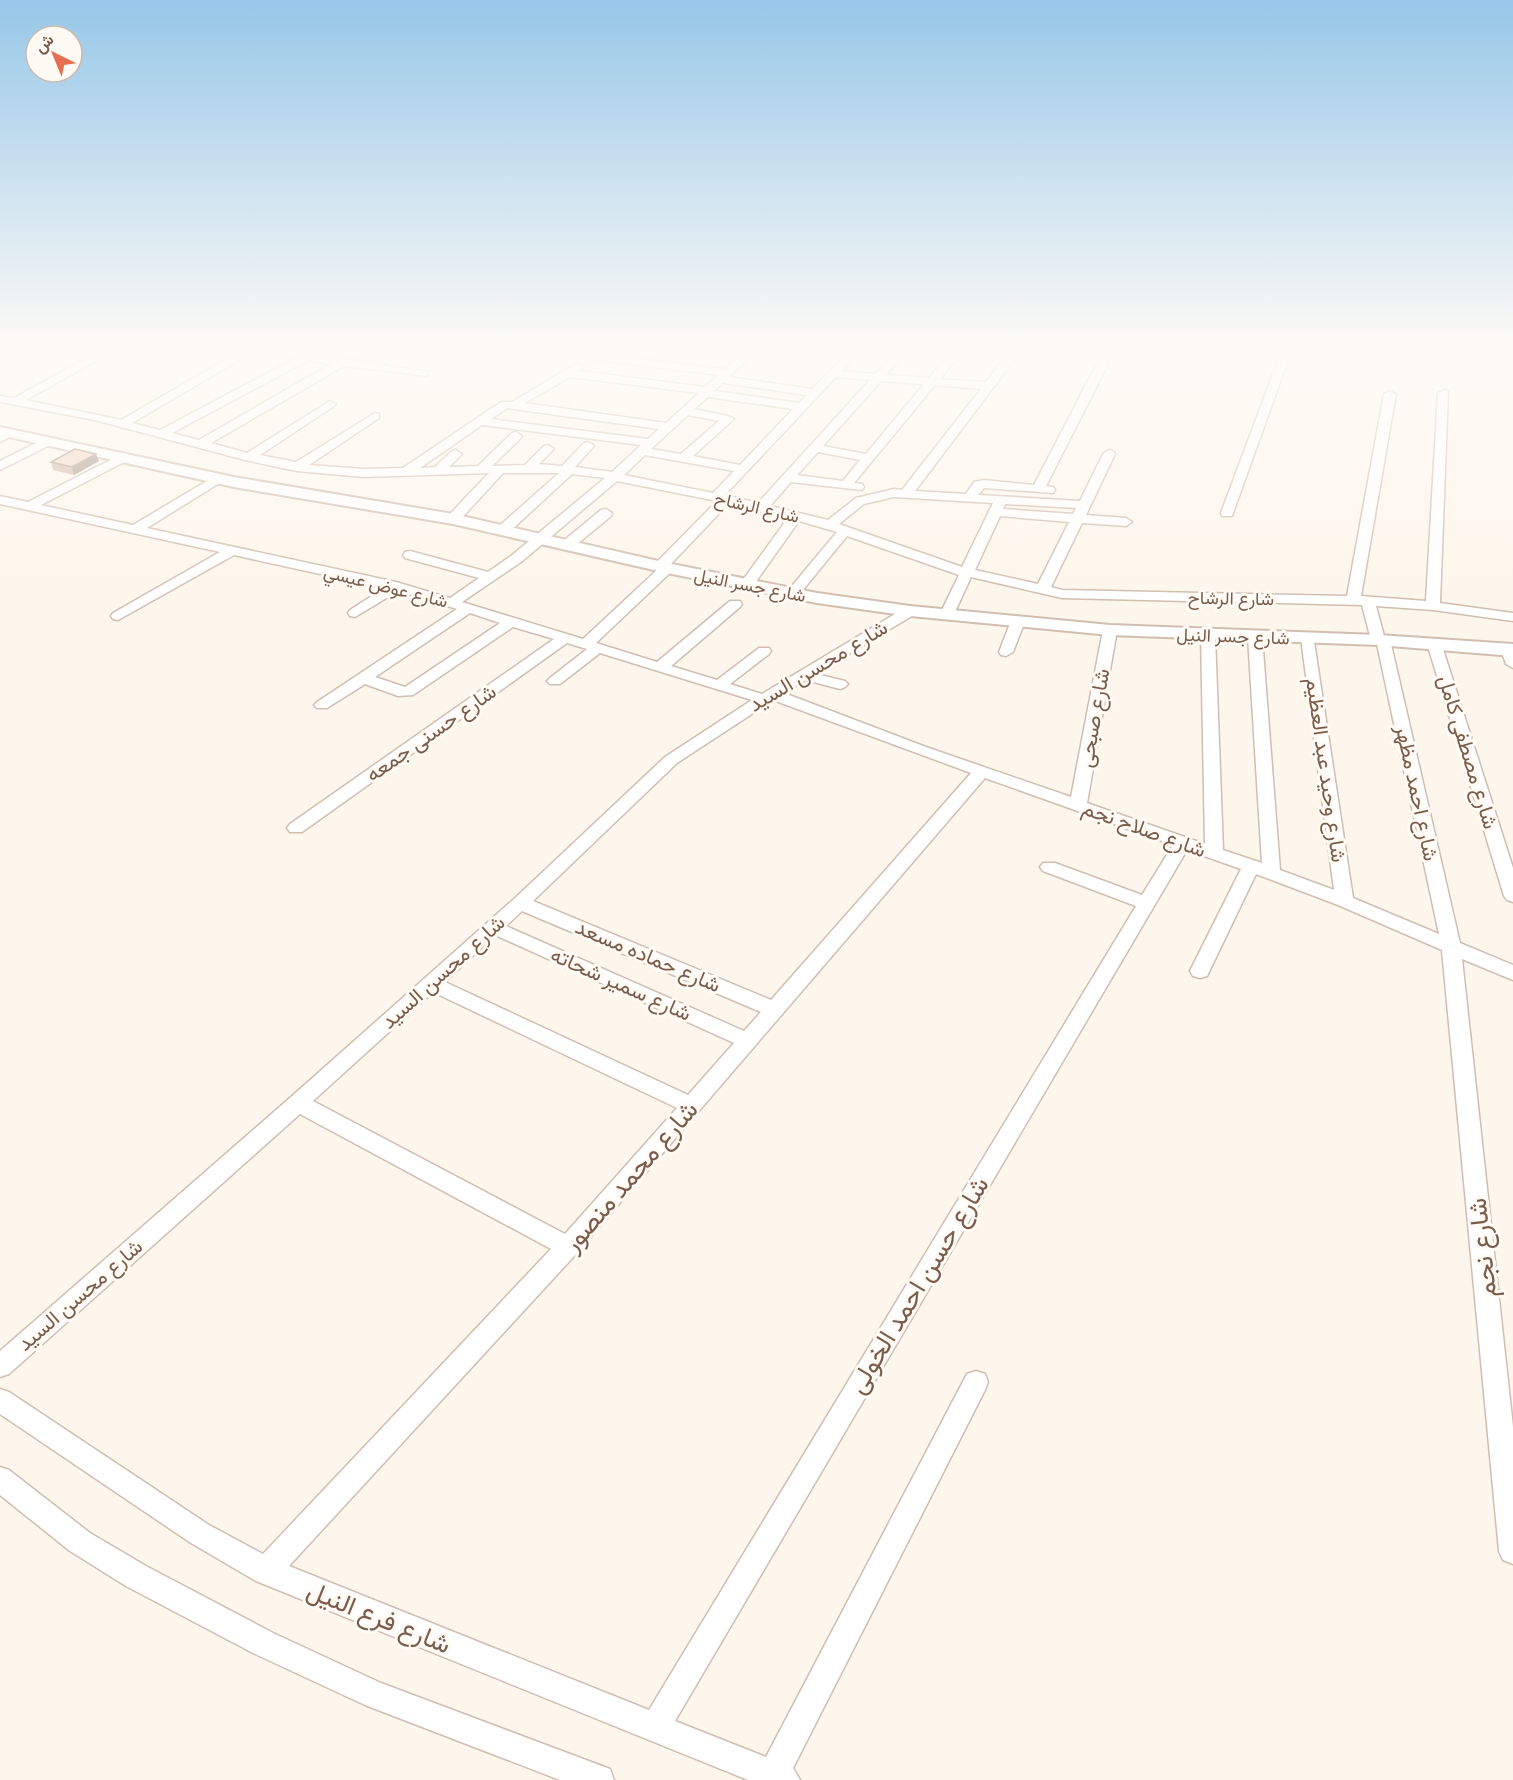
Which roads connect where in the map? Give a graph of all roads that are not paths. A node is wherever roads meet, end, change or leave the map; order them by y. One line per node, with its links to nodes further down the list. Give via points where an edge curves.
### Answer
1 (11, 435): 19 (street, شارع جسر النيل)
2 (166, 435): 20 (street, شارع الرشاح)
3 (216, 435): 20 (street)
4 (283, 435): 28 (street)
5 (346, 435): 32 (street)
6 (458, 435): 39 (street)
7 (569, 435): 22 (street)
8 (659, 435): 22 (street)
9 (710, 435): 29 (street)
10 (775, 435): 35 (street)
11 (827, 435): 23 (street)
12 (889, 435): 30 (street)
13 (951, 435): 45 (street)
14 (1066, 435): 44 (street)
15 (1256, 435): 56 (street)
16 (1384, 435): 76 (street)
17 (1442, 435): 79 (street)
18 (516, 436): 37 (street)
19 (48, 441): 27 (street, شارع جسر النيل); 31 (street)
20 (201, 444): 28 (street, شارع الرشاح)
21 (588, 446): 34 (street)
22 (646, 447): 29 (street); 40 (street)
23 (815, 448): 30 (street); 41 (street)
24 (548, 449): 33 (street)
25 (456, 454): 38 (street)
26 (1109, 454): 51 (street)
27 (124, 457): 42 (street, شارع جسر النيل); 52 (street)
28 (249, 457): 32 (street, شارع الرشاح)
29 (684, 458): 35 (street)
30 (869, 458): 43 (street)
31 (0, 466)
32 (297, 467): 39 (street, شارع الرشاح)
33 (530, 468): 34 (street, شارع الرشاح); 36 (street, شارع الرشاح)
34 (568, 468): 40 (street, شارع الرشاح); 64 (street)
35 (743, 469): 48 (street)
36 (499, 470): 37 (street, شارع الرشاح); 58 (street)
37 (480, 471): 38 (street, شارع الرشاح)
38 (437, 472): 39 (street, شارع الرشاح)
39 (404, 473)
40 (614, 477): 48 (street, شارع الرشاح); 65 (street)
41 (789, 478): 43 (street); 53 (street)
42 (217, 479): 58 (street, شارع جسر النيل); 62 (street)
43 (846, 485): 46 (street)
44 (1038, 489): 47 (street, via 984,484 978,485); 51 (street)
45 (907, 492): 46 (street); 47 (street)
46 (878, 495): 61 (street, via 860,501)
47 (970, 496): 49 (street)
48 (721, 498): 53 (street, شارع الرشاح); 69 (street)
49 (1002, 499): 51 (street); 54 (street)
50 (0, 500): 52 (street, شارع عوض عيسي)
51 (1087, 500): 59 (street)
52 (27, 507): 62 (street, شارع عوض عيسي)
53 (762, 507): 57 (street, شارع الرشاح)
54 (995, 512): 59 (street); 70 (street)
55 (606, 513): 66 (street)
56 (1227, 513)
57 (796, 516): 61 (street, شارع الرشاح); 72 (street)
58 (453, 519): 64 (street, شارع جسر النيل)
59 (1077, 519): 60 (street); 74 (street)
60 (1126, 522)
61 (830, 525): 63 (street, شارع الرشاح)
62 (134, 530): 67 (street, شارع عوض عيسي)
63 (845, 530): 70 (street, شارع الرشاح); 75 (street)
64 (502, 531): 65 (street, شارع جسر النيل)
65 (539, 540): 66 (street, شارع جسر النيل); 71 (street)
66 (566, 546): 69 (street, شارع جسر النيل)
67 (233, 550): 73 (street, شارع عوض عيسي); 84 (street)
68 (410, 555): 71 (street)
69 (664, 568): 72 (street, شارع جسر النيل); 95 (street)
70 (965, 573): 74 (street, شارع الرشاح); 83 (street)
71 (490, 578): 77 (street)
72 (747, 584): 75 (street, شارع جسر النيل)
73 (396, 586): 77 (street, شارع عوض عيسي); 82 (street)
74 (1044, 590): 76 (street, شارع الرشاح, via 1084,596)
75 (793, 593): 81 (street, شارع جسر النيل)
76 (1360, 600): 79 (street, شارع الرشاح); 93 (street, شارع احمد مظهر)
77 (453, 602): 80 (street, شارع عوض عيسي)
78 (735, 604): 99 (street)
79 (1433, 606): 85 (street, شارع الرشاح)
80 (470, 607): 86 (street, شارع عوض عيسي); 101 (street)
81 (910, 611): 83 (street, شارع جسر النيل); 100 (street, شارع محسن السيد)
82 (355, 613)
83 (947, 614): 87 (street, شارع جسر النيل)
84 (118, 616)
85 (1513, 617)
86 (512, 621): 91 (street, شارع عوض عيسي); 101 (street, via 411,690 398,691)
87 (1018, 621): 88 (street, شارع جسر النيل); 97 (street)
88 (1110, 630): 89 (street, شارع جسر النيل); 108 (street, شارع صبحى)
89 (1208, 635): 90 (street, شارع جسر النيل); 111 (street)
90 (1255, 637): 92 (street, شارع جسر النيل); 114 (street)
91 (565, 638): 95 (street, شارع عوض عيسي); 109 (street, شارع حسنى جمعه)
92 (1308, 638): 93 (street, شارع جسر النيل); 116 (street, شارع وحيد عبد العظيم)
93 (1381, 640): 94 (street, شارع جسر النيل); 120 (street, شارع احمد مظهر)
94 (1434, 643): 98 (street, شارع جسر النيل); 115 (street, شارع مصطفى كامل)
95 (592, 646): 99 (street, شارع عوض عيسي); 102 (street)
96 (764, 651): 104 (street)
97 (1006, 652)
98 (1511, 654)
99 (660, 667): 104 (street, شارع عوض عيسي)
100 (803, 675): 103 (street); 105 (street, شارع محسن السيد)
101 (364, 678): 106 (street)
102 (555, 681)
103 (840, 684)
104 (719, 685): 105 (street, شارع عوض عيسي)
105 (768, 697): 107 (street, شارع صلاح نجم); 117 (street, شارع محسن السيد, via 663,767)
106 (322, 705)
107 (982, 771): 108 (street, شارع صلاح نجم); 124 (street, شارع محمد منصور)
108 (1078, 806): 110 (street, شارع صلاح نجم)
109 (296, 828)
110 (1183, 842): 111 (street, شارع صلاح نجم); 118 (street, شارع حسن احمد الخولى)
111 (1214, 854): 112 (street, شارع صلاح نجم)
112 (1251, 866): 114 (street, شارع صلاح نجم); 121 (street)
113 (1049, 867): 118 (street)
114 (1271, 873): 116 (street, شارع صلاح نجم)
115 (1513, 896)
116 (1344, 901): 120 (street, شارع صلاح نجم)
117 (520, 903): 119 (street, شارع محسن السيد); 124 (street, شارع حماده مسعد)
118 (1147, 903): 135 (street, شارع حسن احمد الخولى)
119 (494, 927): 123 (street, شارع محسن السيد); 125 (street, شارع سمير شحاته)
120 (1451, 946): 122 (street, شارع صلاح نجم); 133 (street, شارع نجم)
121 (1200, 971)
122 (1513, 973)
123 (431, 983): 126 (street, شارع محسن السيد); 127 (street)
124 (775, 1010): 125 (street, شارع محمد منصور)
125 (749, 1041): 127 (street, شارع محمد منصور)
126 (298, 1103): 128 (street); 129 (street, شارع محسن السيد)
127 (692, 1106): 128 (street, شارع محمد منصور)
128 (568, 1246): 134 (street, شارع محمد منصور)
129 (0, 1366)
130 (976, 1382): 137 (street)
131 (0, 1400): 134 (street, شارع فرع النيل, via 200,1534)
132 (0, 1479): 136 (street, via 80,1542 263,1643 375,1695)
133 (1513, 1551)
134 (266, 1571): 135 (street, شارع فرع النيل)
135 (654, 1729): 137 (street, شارع فرع النيل)
136 (586, 1778)
137 (779, 1778)

